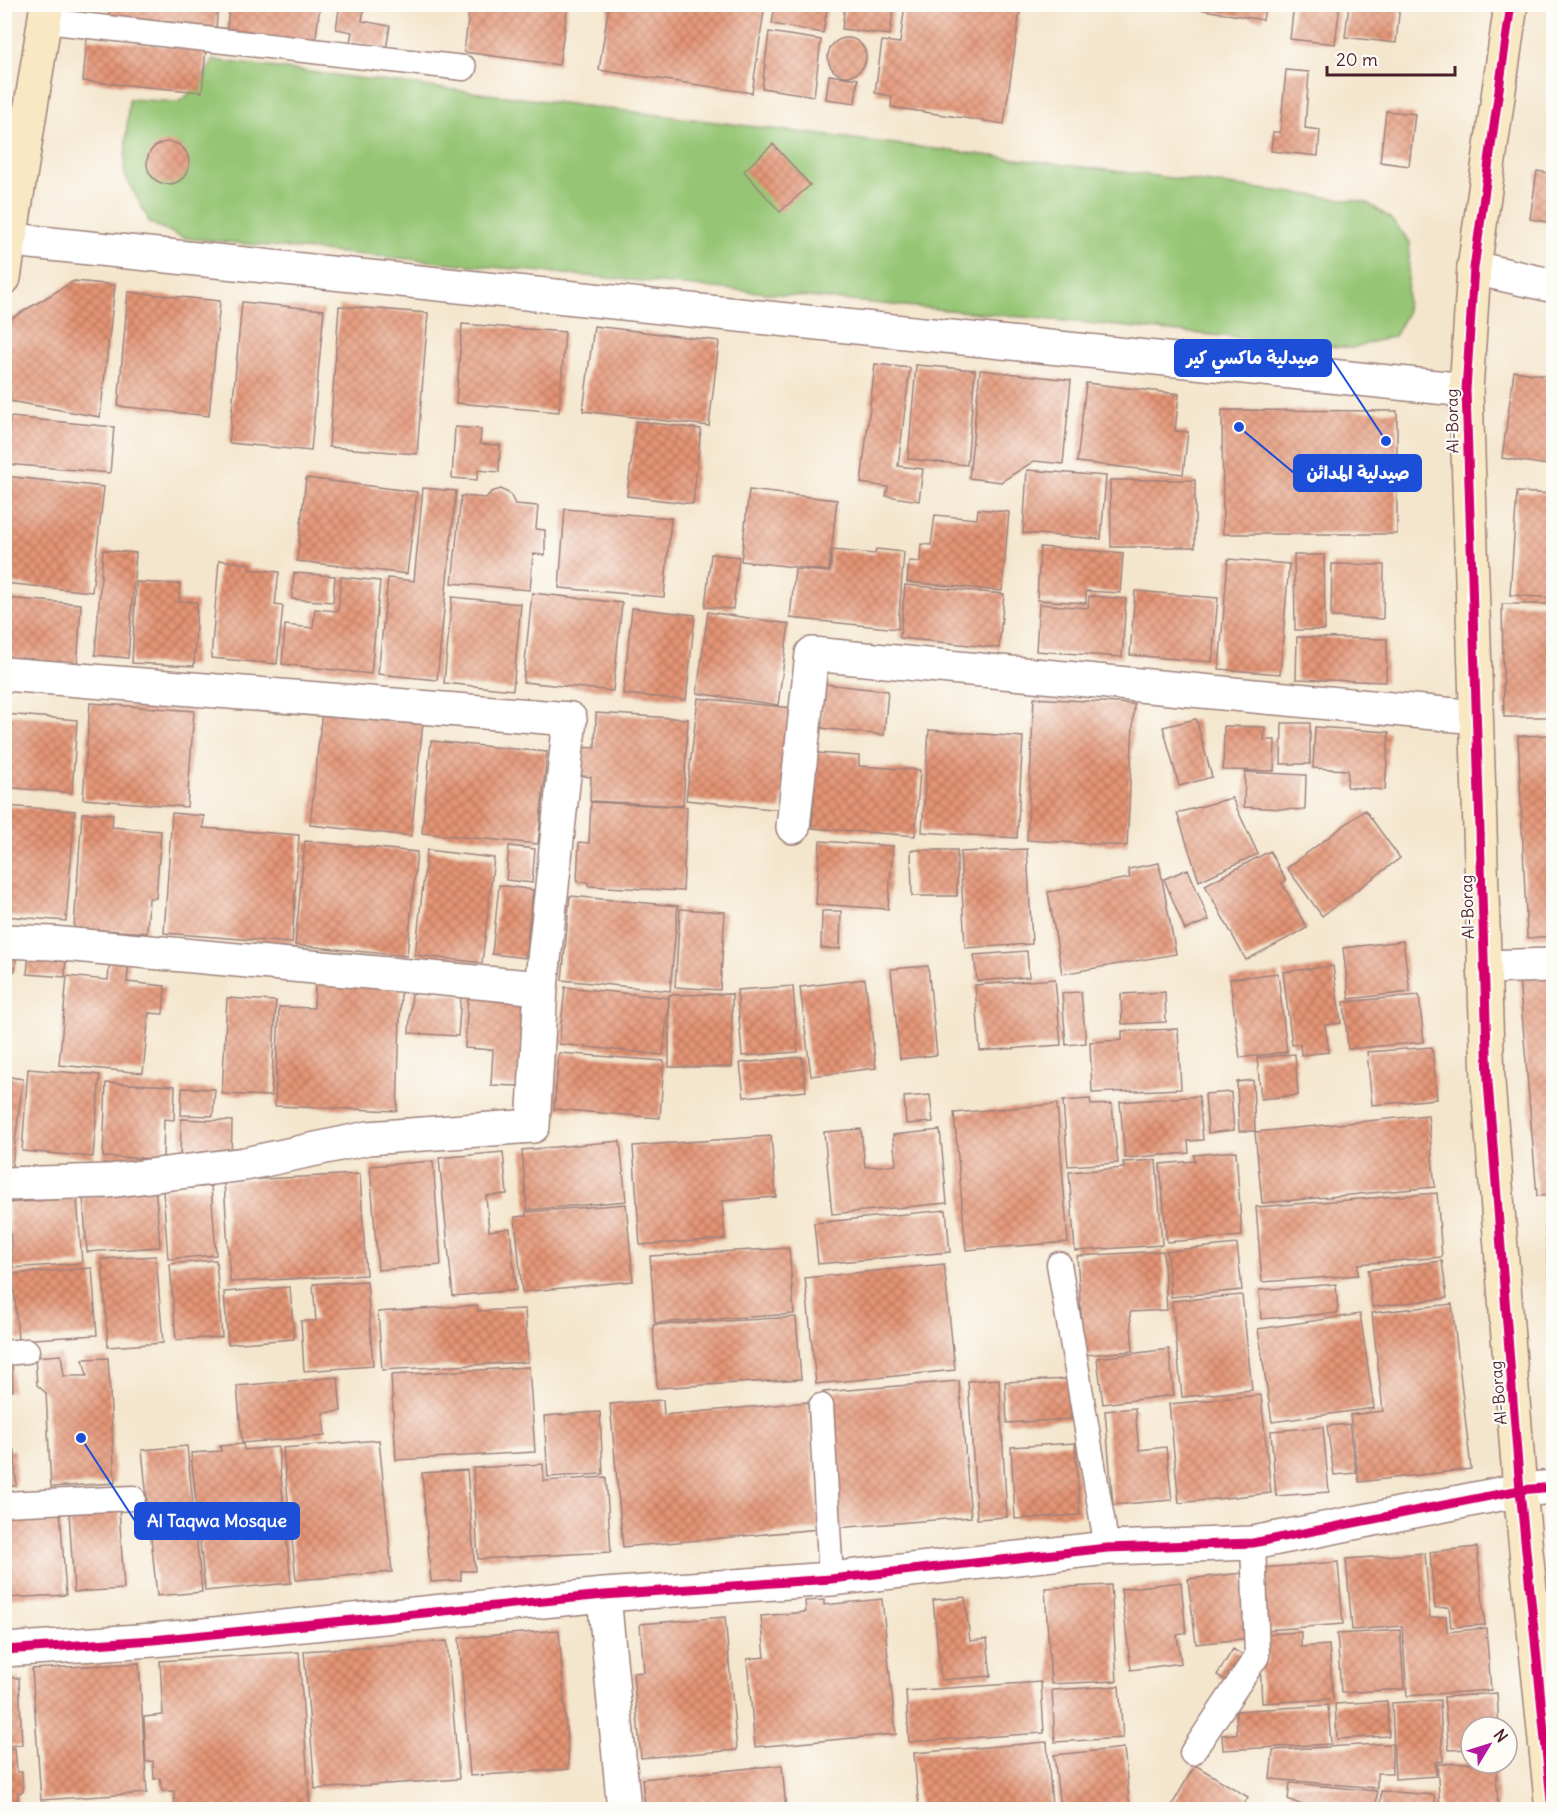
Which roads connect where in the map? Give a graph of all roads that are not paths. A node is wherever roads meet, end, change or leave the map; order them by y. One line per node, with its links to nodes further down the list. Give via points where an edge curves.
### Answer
1 (1511, 4): 6 (street, Al-Borag)
2 (46, 13): 3 (lane); 4 (street)
3 (464, 68)
4 (13, 168): 5 (street)
5 (12, 240): 7 (street); 9 (street)
6 (1474, 268): 8 (street); 9 (street, Al-Borag)
7 (4, 278)
8 (1554, 286)
9 (1466, 390): 11 (street, Al-Borag)
10 (4, 674): 16 (street, via 570,719)
11 (1476, 717): 12 (street, via 812,654); 15 (street, Al-Borag)
12 (793, 827)
13 (4, 941): 16 (street)
14 (1554, 965): 15 (street)
15 (1484, 967): 21 (street, Al-Borag, via 1488,1082)
16 (541, 988): 17 (street, via 533,1126 368,1138 244,1164 109,1181)
17 (4, 1184)
18 (1059, 1264): 25 (lane)
19 (821, 1406): 26 (lane)
20 (1554, 1487): 21 (street)
21 (1520, 1490): 24 (street); 31 (street, Al-Borag)
22 (134, 1498): 23 (lane)
23 (4, 1504)
24 (1252, 1543): 25 (street); 29 (lane, via 1257,1656)
25 (1107, 1548): 26 (street)
26 (831, 1579): 27 (street)
27 (604, 1595): 28 (street, via 153,1640); 30 (street)
28 (4, 1650)
29 (1192, 1753)
30 (624, 1809)
31 (1552, 1809)

